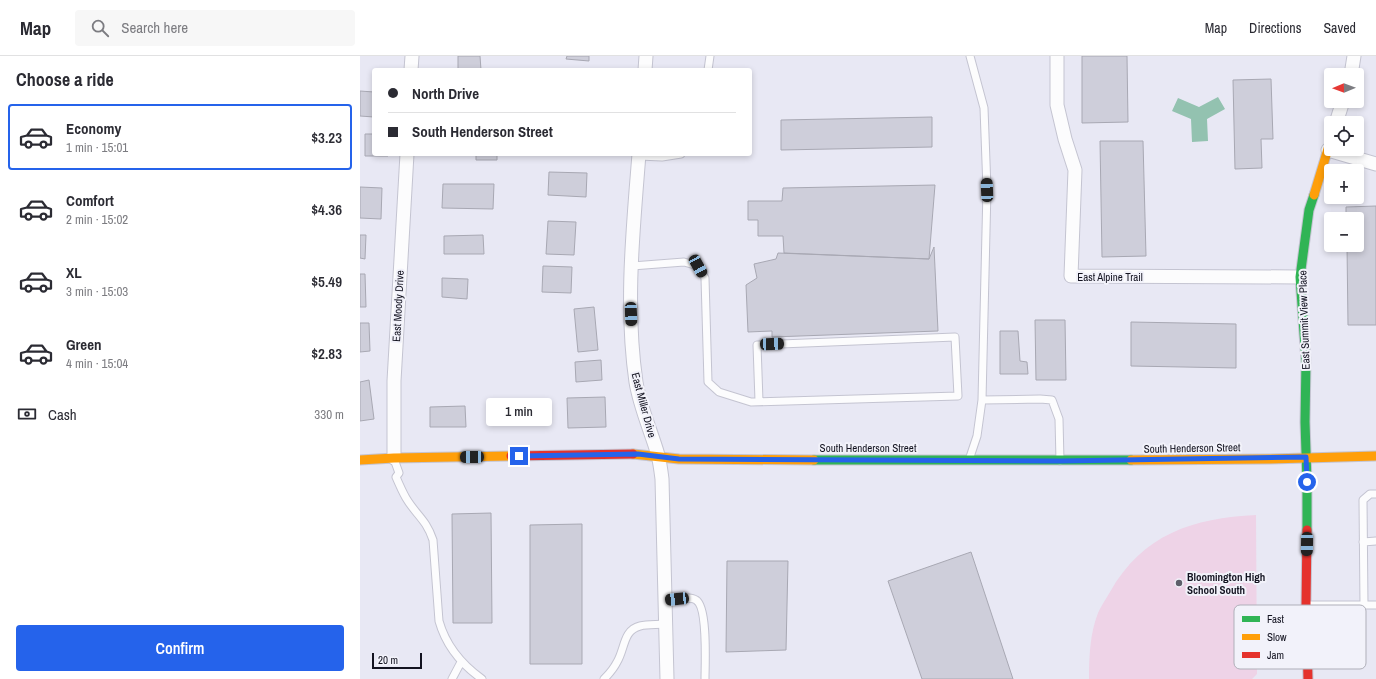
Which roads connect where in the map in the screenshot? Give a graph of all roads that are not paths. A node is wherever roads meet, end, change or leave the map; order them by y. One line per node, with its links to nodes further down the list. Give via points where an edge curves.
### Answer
1 (412, 56): 7 (street)
2 (646, 56): 8 (street)
3 (710, 56): 9 (lane)
4 (970, 56): 20 (lane, via 984,108 987,190)
5 (1057, 56): 19 (street, East Alpine Trail, via 1058,105 1075,170 1072,276)
6 (1354, 56): 10 (street)
7 (411, 68)
8 (645, 68)
9 (708, 68)
10 (1352, 68)
11 (407, 156): 25 (street, East Moody Drive, via 394,380)
12 (639, 156): 18 (street, East Miller Drive)
13 (650, 156): 14 (lane)
14 (668, 156)
15 (1326, 156): 19 (street, East Summit View Place, via 1309,210)
16 (1356, 156): 17 (street)
17 (1376, 164)
18 (632, 266): 21 (lane, via 684,262 698,266 705,278 708,382 719,392 751,402); 22 (street, East Miller Drive, via 630,301 636,385)
19 (1300, 277): 24 (street, East Summit View Place, via 1306,361)
20 (982, 400): 27 (lane, via 978,436); 28 (lane, via 1052,400 1059,420)
21 (759, 401): 21 (lane, via 958,396 955,337 757,345)
22 (659, 456): 25 (street, South Henderson Street, via 638,454); 27 (street, South Henderson Street, via 679,459); 32 (street, East Miller Drive, via 662,479)
23 (1376, 456): 24 (street, South Henderson Street)
24 (1306, 457): 28 (street, South Henderson Street); 33 (street, East Summit View Place)
25 (394, 458): 26 (street, South Henderson Street); 37 (lane, via 399,472 396,477 406,498 430,530 433,540 439,621 449,646)
26 (360, 460)
27 (969, 460): 28 (street, South Henderson Street)
28 (1060, 461)
29 (1376, 494): 31 (lane, via 1370,494 1363,500)
30 (1376, 541): 31 (lane)
31 (1363, 542): 34 (lane)
32 (665, 600): 36 (street, East Miller Drive); 43 (lane, via 689,598 696,600 700,605 704,618)
33 (1306, 605): 34 (lane)
34 (1364, 605): 35 (lane)
35 (1376, 605)
36 (666, 624): 41 (lane, via 632,629 627,635 618,661); 42 (street, East Miller Drive)
37 (461, 662): 39 (lane); 40 (lane)
38 (1308, 669): 44 (street, East Summit View Place)
39 (452, 679)
40 (482, 679)
41 (604, 679)
42 (667, 679)
43 (705, 679)
44 (1308, 679)

